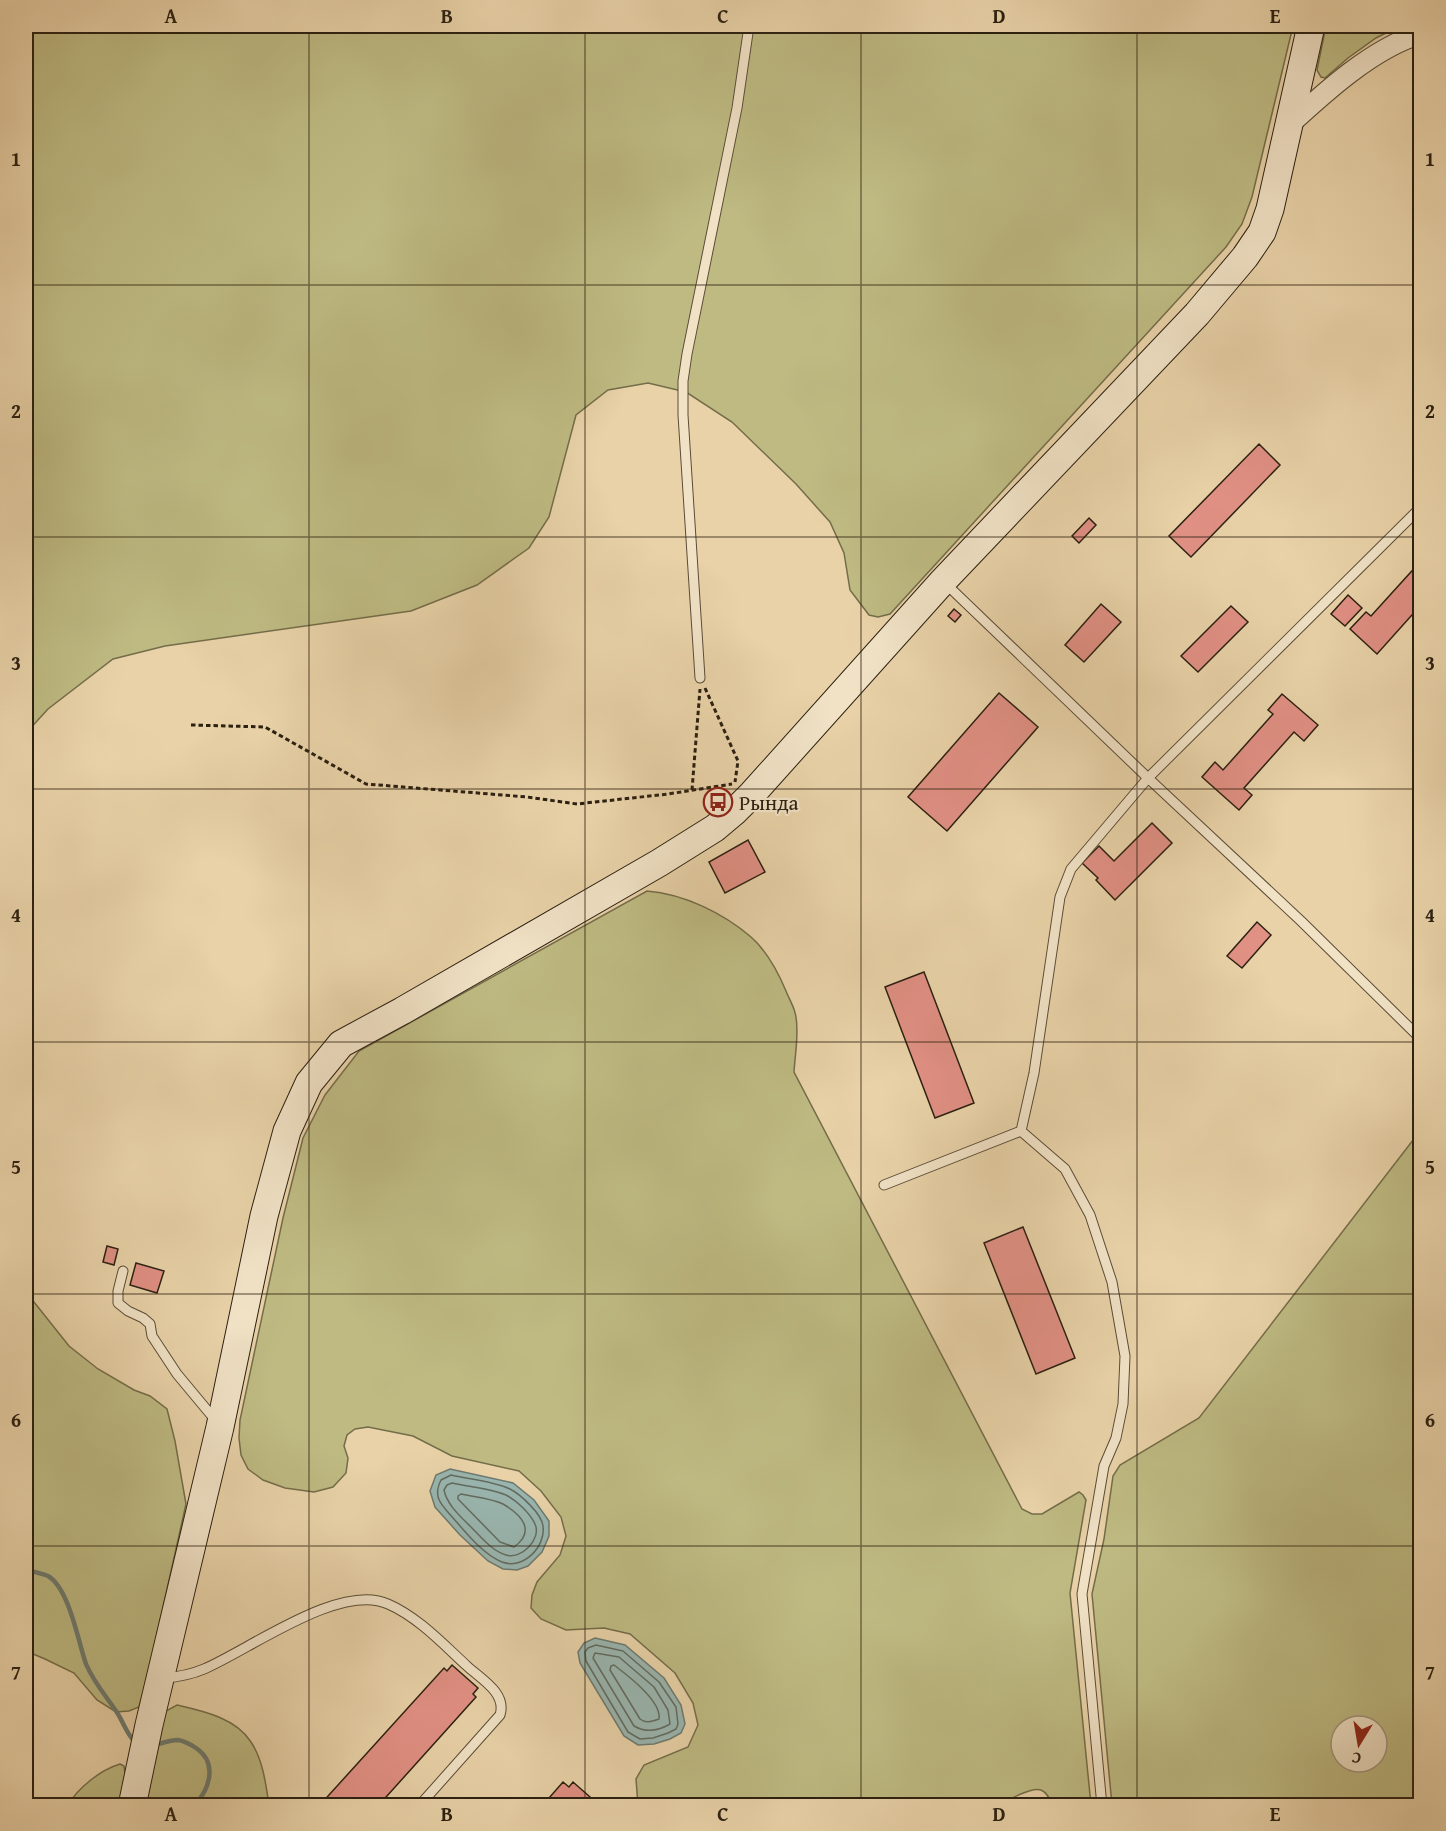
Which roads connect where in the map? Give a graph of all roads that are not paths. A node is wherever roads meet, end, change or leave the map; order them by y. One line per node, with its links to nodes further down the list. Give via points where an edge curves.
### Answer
1 (749, 26): 7 (lane, via 738,108 683,381)
2 (1311, 26): 4 (main road)
3 (1420, 34): 4 (street, via 1382,51 1324,93)
4 (1289, 125): 6 (main road, via 1270,209 1262,232 1245,257 1189,322)
5 (1420, 508): 8 (lane)
6 (943, 581): 8 (lane); 13 (main road, via 752,794 715,828 341,1044 309,1083 287,1131 264,1216)
7 (700, 678)
8 (1148, 778): 9 (lane); 10 (lane, via 1071,869 1060,897 1034,1073)
9 (1420, 1038)
10 (1021, 1131): 11 (lane); 17 (lane, via 1065,1169 1090,1215 1112,1282 1125,1356 1123,1404 1116,1438 1104,1466 1082,1594)
11 (884, 1185)
12 (123, 1271): 13 (lane, via 118,1303 150,1324 152,1336 177,1374)
13 (220, 1426): 14 (main road)
14 (159, 1679): 15 (main road); 16 (lane, via 183,1677 205,1668 325,1607 363,1599 386,1603 410,1616 450,1651 499,1696 502,1707 500,1715)
15 (132, 1806)
16 (418, 1806)
17 (1102, 1806)

